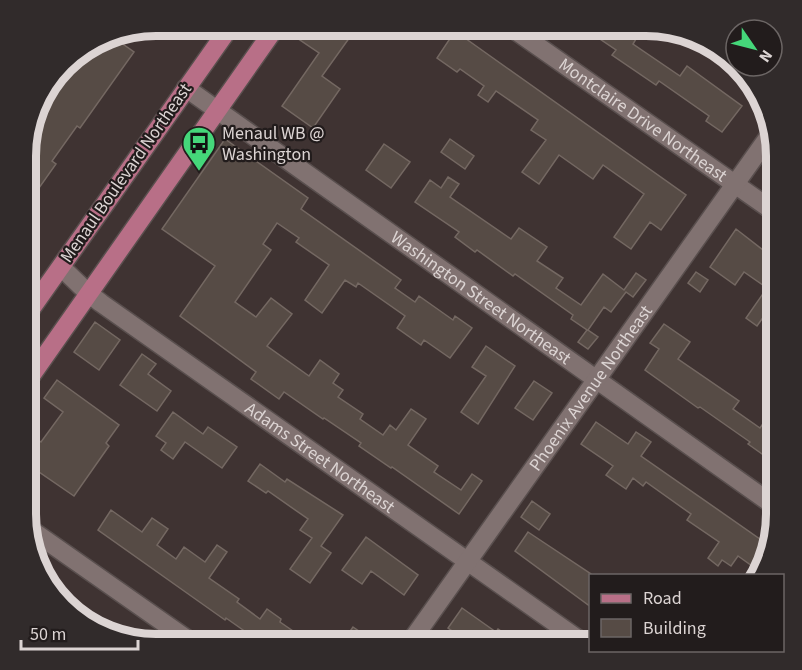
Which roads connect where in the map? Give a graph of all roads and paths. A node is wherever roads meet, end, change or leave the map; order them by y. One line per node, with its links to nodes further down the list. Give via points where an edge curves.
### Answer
1 (223, 36): 4 (main road, Menaul Boulevard Northeast)
2 (270, 36): 5 (main road)
3 (523, 36): 7 (street, Montclaire Drive Northeast)
4 (186, 88): 5 (street, Washington Street Northeast); 9 (main road, Menaul Boulevard Northeast)
5 (217, 111): 10 (main road); 13 (street, Washington Street Northeast)
6 (765, 142): 7 (street, Phoenix Avenue Northeast)
7 (736, 184): 8 (street, Montclaire Drive Northeast); 13 (street, Phoenix Avenue Northeast)
8 (766, 206)
9 (61, 267): 10 (street, Adams Street Northeast); 11 (main road, Menaul Boulevard Northeast)
10 (88, 293): 12 (main road); 16 (street, Adams Street Northeast)
11 (36, 301)
12 (36, 368)
13 (596, 380): 14 (street, Washington Street Northeast); 16 (street, Phoenix Avenue Northeast)
14 (766, 500)
15 (38, 534): 17 (street)
16 (468, 561): 18 (street, Phoenix Avenue Northeast); 19 (street, Adams Street Northeast)
17 (180, 634)
18 (416, 634)
19 (571, 634)

